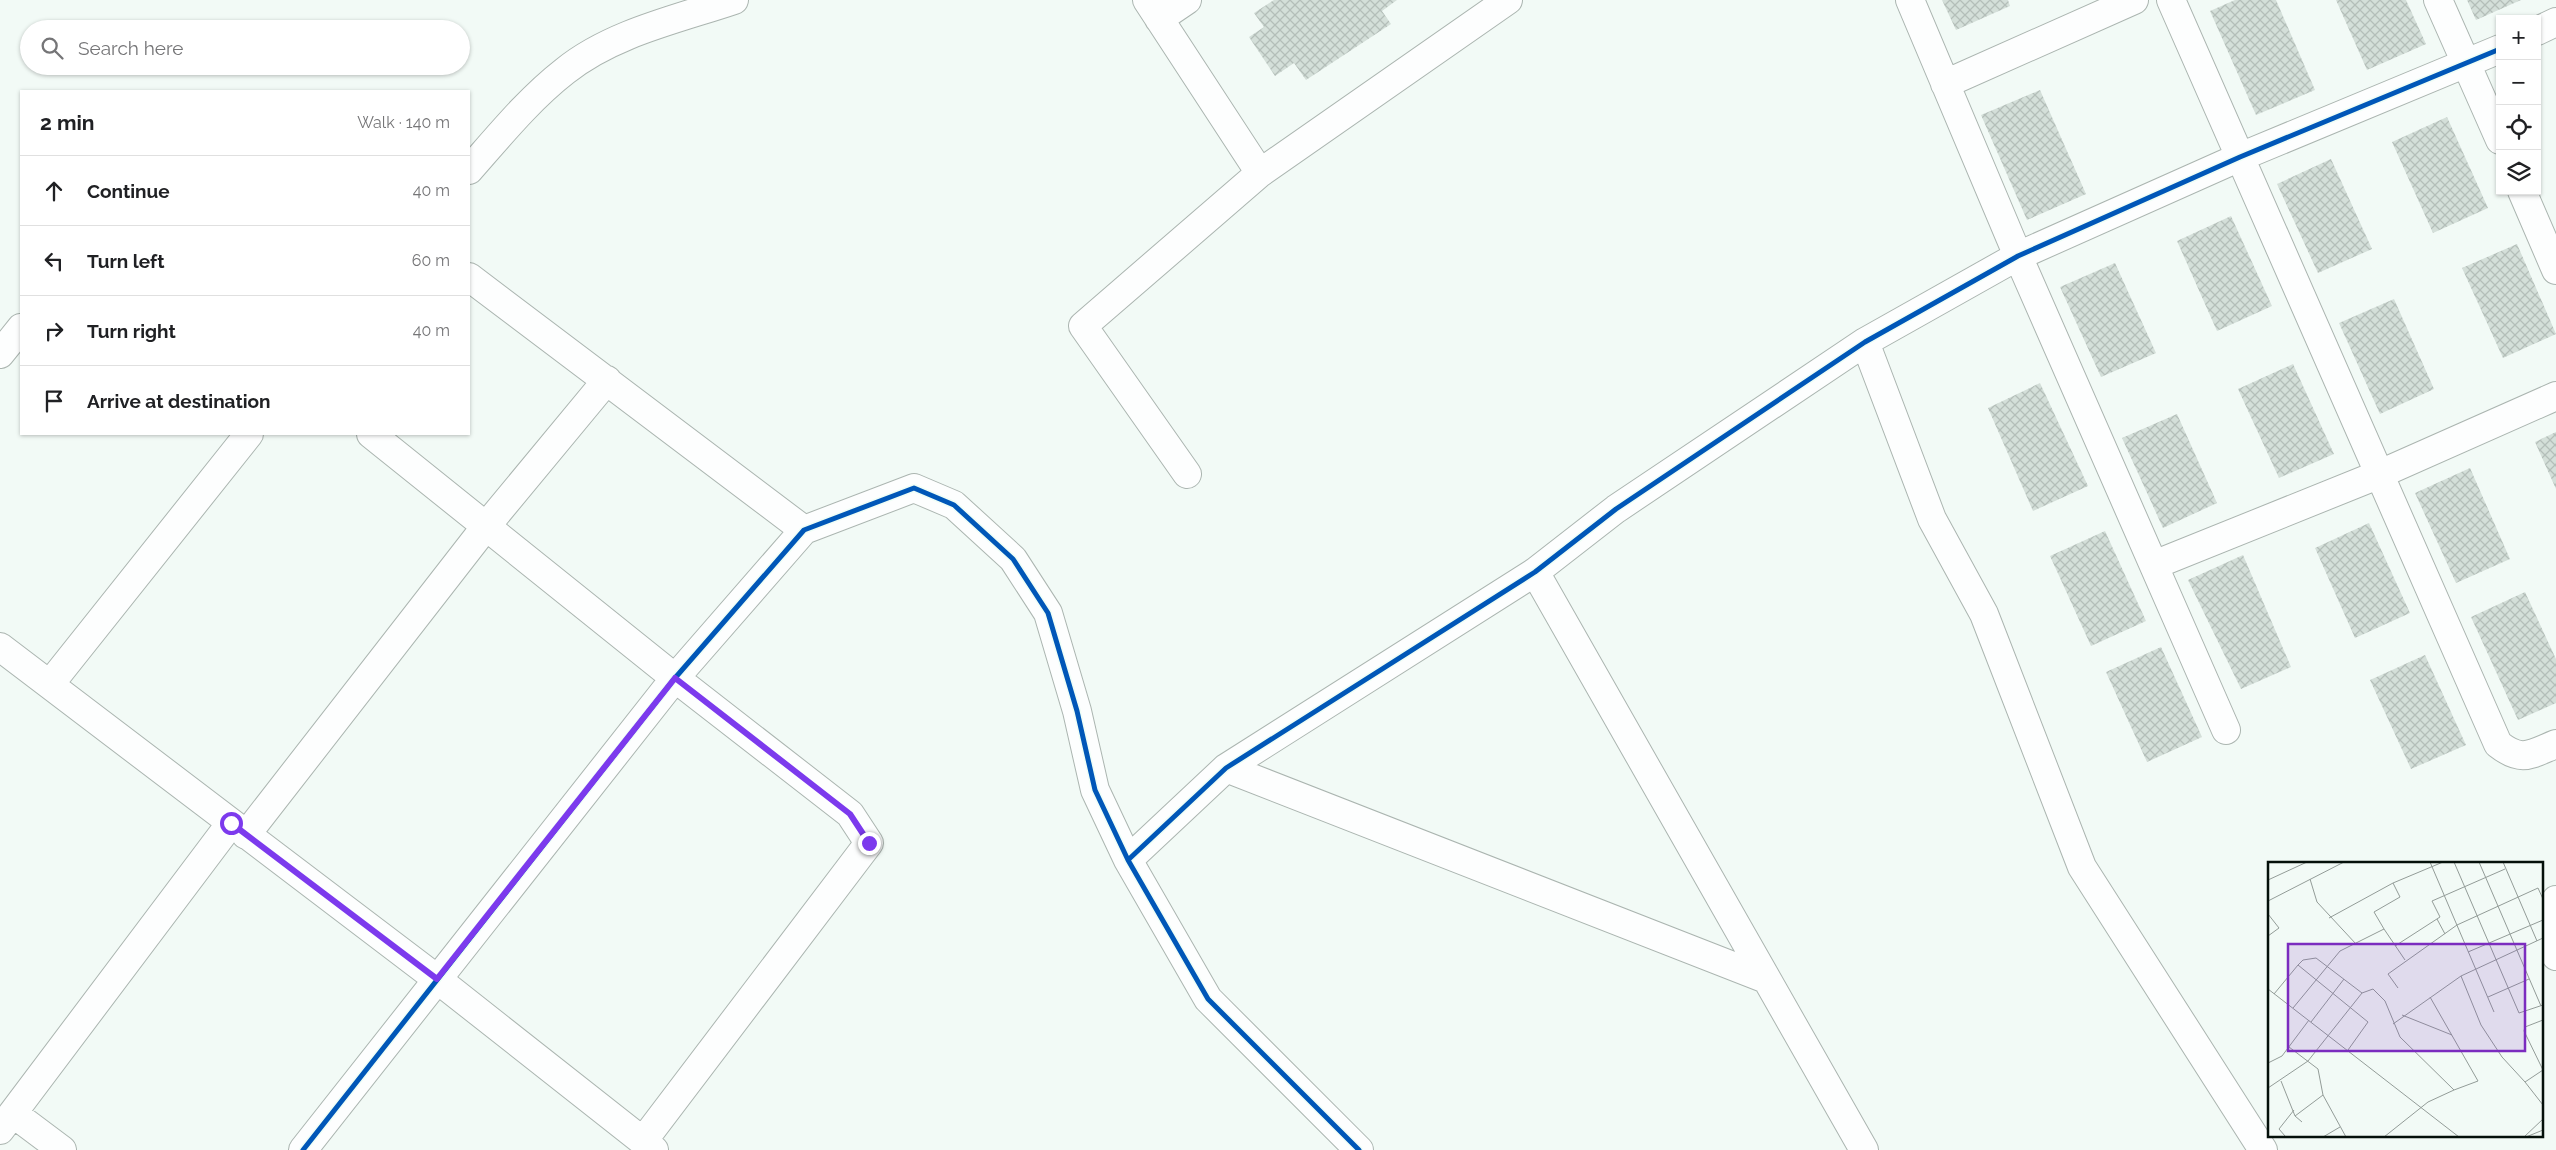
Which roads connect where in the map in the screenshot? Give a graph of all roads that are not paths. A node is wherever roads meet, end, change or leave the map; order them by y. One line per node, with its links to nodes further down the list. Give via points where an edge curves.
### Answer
1 (734, 0): 16 (street, via 608,44 566,70 534,98)
2 (1187, 0): 8 (street)
3 (1508, 0): 17 (street)
4 (1910, 0): 13 (street)
5 (2134, 0): 13 (street)
6 (2171, 0): 15 (street)
7 (2438, 0): 12 (street)
8 (1153, 9): 17 (street)
9 (2556, 22): 10 (street)
10 (2541, 29)
11 (2496, 51): 12 (street)
12 (2467, 64): 14 (street); 15 (street)
13 (1945, 84): 19 (street)
14 (2496, 131)
15 (2240, 158): 19 (street); 30 (street)
16 (470, 169)
17 (1260, 173): 29 (street, via 1082,326)
18 (2524, 195): 20 (street)
19 (2018, 256): 23 (street); 33 (street)
20 (2556, 270)
21 (470, 278): 25 (street)
22 (20, 329): 24 (street)
23 (1865, 342): 34 (street, via 1616,509); 53 (street, via 1932,519 1984,614 2082,867)
24 (0, 354)
25 (607, 380): 31 (street); 32 (street)
26 (2556, 396): 30 (street)
27 (248, 435): 37 (street)
28 (372, 435): 31 (street)
29 (1186, 474)
30 (2380, 474): 33 (street); 39 (street, via 2498,744 2511,755 2529,756)
31 (487, 525): 36 (street); 41 (street)
32 (804, 530): 36 (street); 42 (street, via 914,488 954,505 1013,559 1048,613 1077,711 1095,790)
33 (2154, 565): 38 (street)
34 (1535, 572): 40 (street); 46 (street)
35 (0, 647): 37 (street)
36 (675, 678): 45 (street); 48 (street, via 850,814 869,843)
37 (50, 684): 41 (street)
38 (2226, 730)
39 (2556, 744)
40 (1226, 768): 42 (street); 46 (street)
41 (238, 829): 45 (street); 47 (street)
42 (1128, 860): 51 (street, via 1208,999)
43 (2556, 900): 44 (street, via 2550,910 2547,938)
44 (2556, 956)
45 (437, 979): 48 (street); 50 (street)
46 (1766, 980): 52 (street)
47 (7, 1122): 49 (street)
48 (649, 1146)
49 (62, 1150)
50 (303, 1150)
51 (1359, 1150)
52 (1864, 1150)
53 (2263, 1150)

